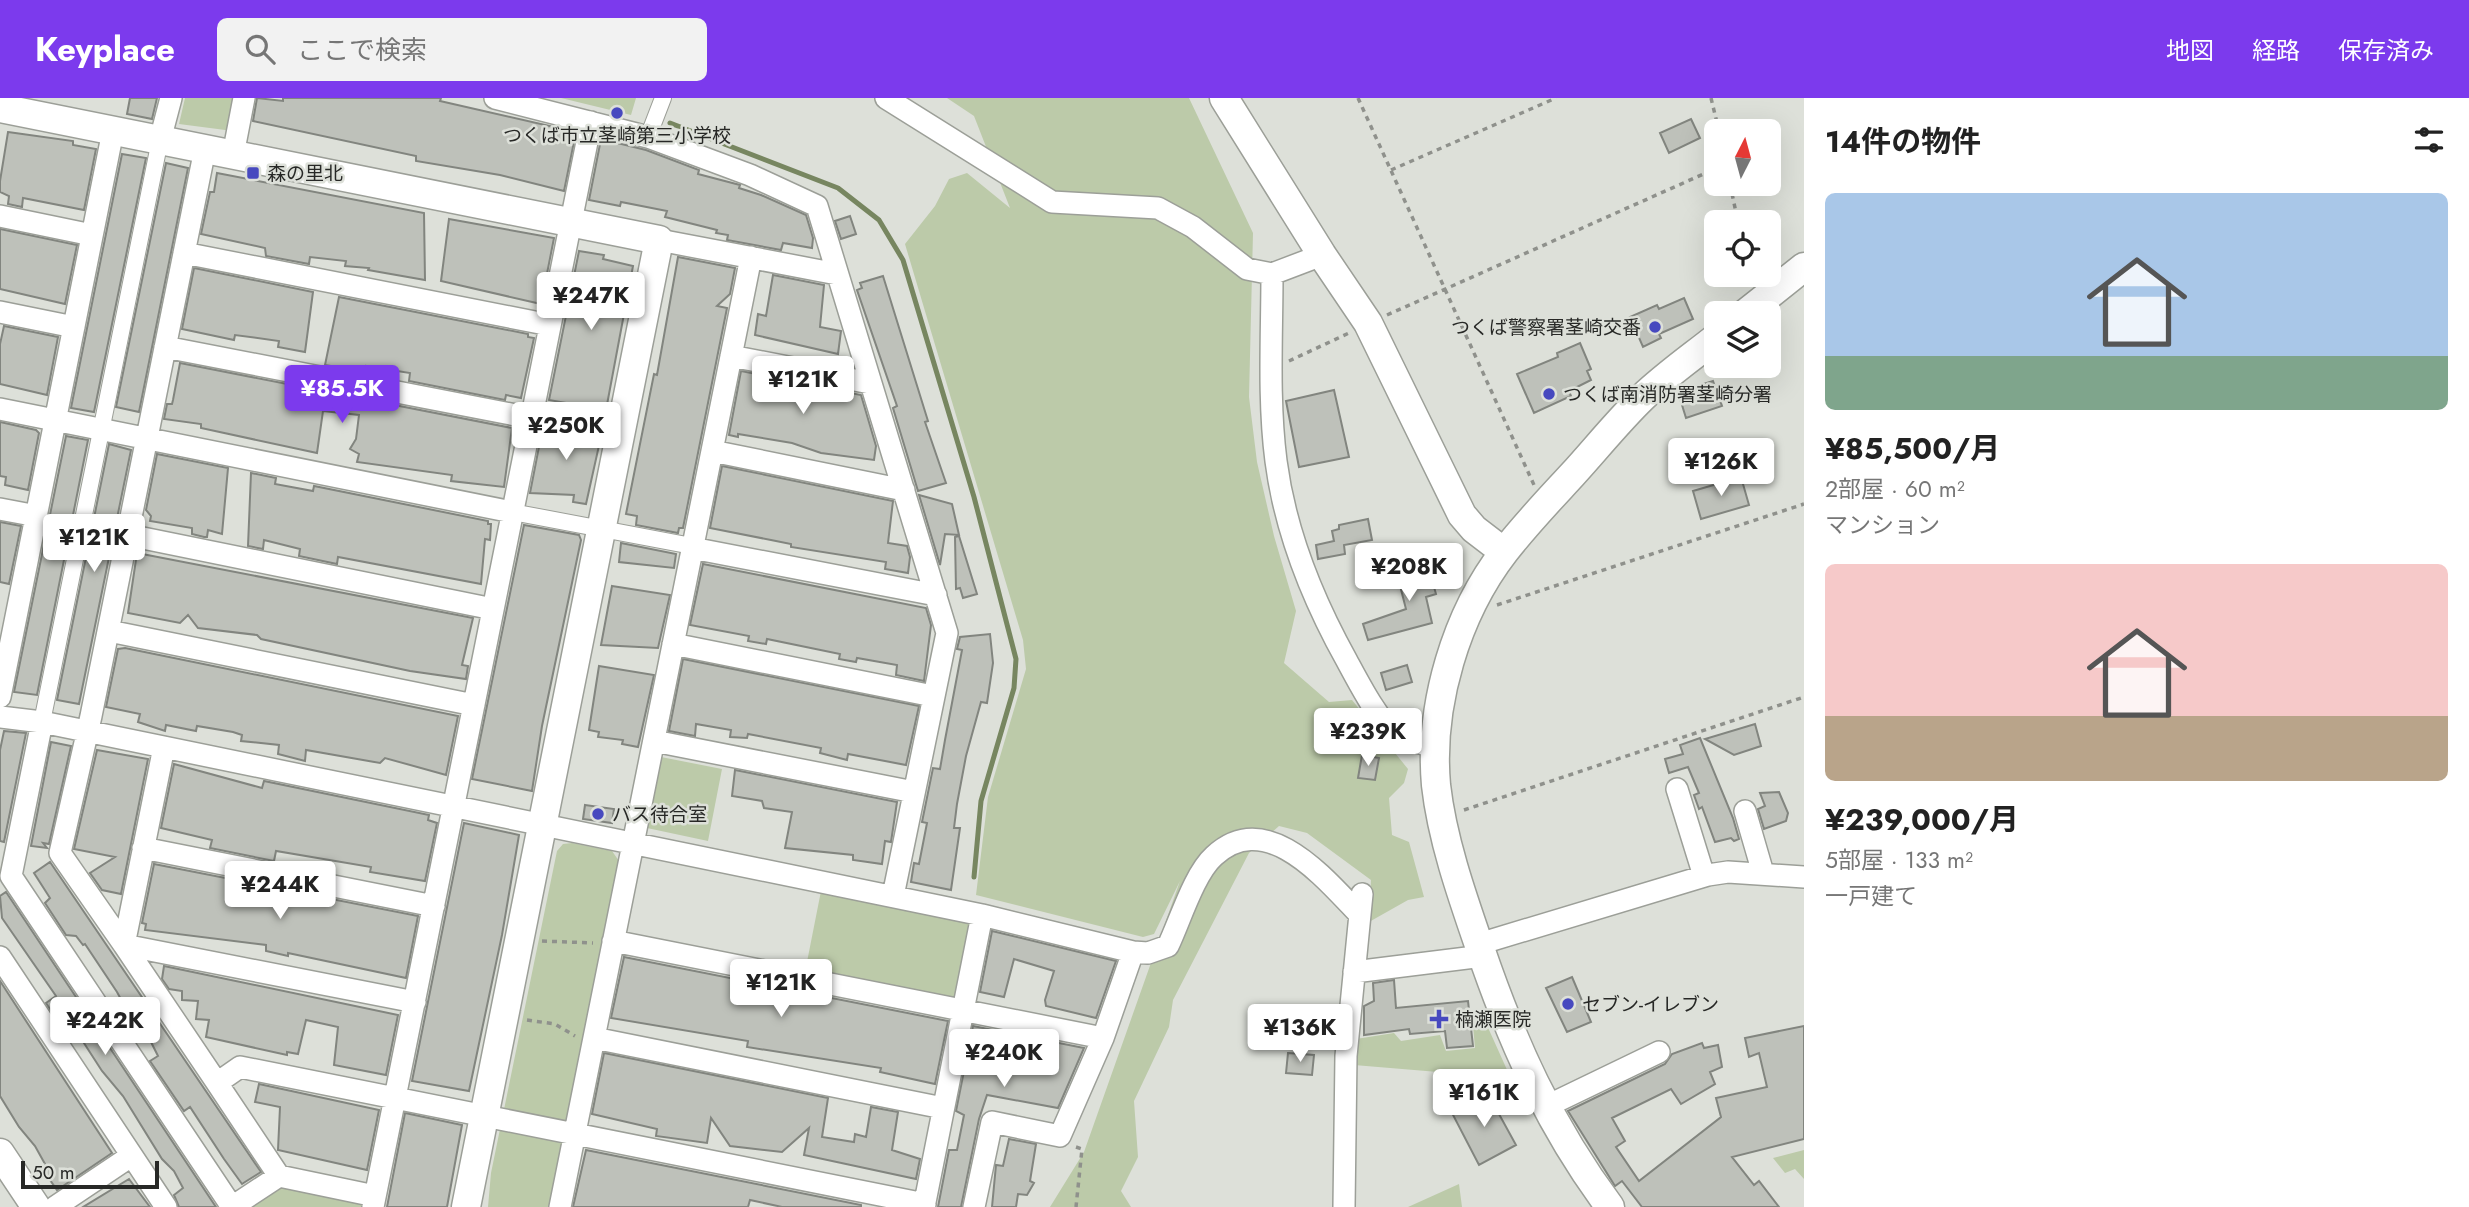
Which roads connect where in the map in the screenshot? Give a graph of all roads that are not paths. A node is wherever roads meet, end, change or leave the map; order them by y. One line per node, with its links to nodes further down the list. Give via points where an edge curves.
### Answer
1 (171, 98): 11 (street)
2 (244, 98): 13 (street)
3 (495, 98): 8 (street)
4 (663, 98): 10 (street)
5 (886, 98): 23 (street, via 1052,202 1158,208 1193,227 1247,269)
6 (1224, 98): 19 (street)
7 (0, 108): 9 (street)
8 (591, 122): 10 (street); 15 (street)
9 (113, 131): 11 (street); 16 (street)
10 (648, 137): 22 (street, via 817,206)
11 (160, 140): 12 (street); 35 (street)
12 (205, 149): 13 (street); 18 (street)
13 (233, 155): 15 (street)
14 (0, 216): 16 (street)
15 (571, 223): 17 (street); 26 (street)
16 (92, 235): 27 (street)
17 (659, 240): 20 (street); 42 (street)
18 (184, 253): 26 (street); 28 (street)
19 (1322, 255): 23 (street); 45 (street, via 1369,325 1462,514)
20 (751, 257): 22 (street); 30 (street)
21 (1804, 267): 24 (street)
22 (837, 274): 31 (street)
23 (1272, 274): 59 (street, via 1276,462 1295,541 1332,633 1389,739)
24 (1761, 301)
25 (0, 312): 27 (street)
26 (550, 325): 33 (street)
27 (74, 327): 34 (street)
28 (165, 347): 33 (street); 36 (street)
29 (1704, 348): 45 (street, via 1643,397)
30 (731, 356): 31 (street); 37 (street)
31 (870, 383): 38 (street)
32 (0, 409): 34 (street)
33 (531, 418): 40 (street)
34 (55, 420): 35 (street); 41 (street)
35 (101, 429): 36 (street); 55 (street)
36 (147, 438): 40 (street); 43 (street)
37 (712, 452): 38 (street); 44 (street)
38 (904, 489): 46 (street)
39 (0, 509): 41 (street)
40 (512, 512): 42 (street); 47 (street)
41 (37, 516): 48 (street)
42 (602, 530): 44 (street); 64 (street)
43 (128, 535): 47 (street); 49 (street)
44 (692, 547): 46 (street); 50 (street)
45 (1504, 552): 59 (street, via 1483,583 1447,670)
46 (936, 595): 51 (street, via 947,633)
47 (493, 609): 53 (street)
48 (8, 612): 52 (street)
49 (109, 631): 53 (street); 56 (street)
50 (673, 645): 51 (street); 57 (street)
51 (933, 696): 61 (street)
52 (0, 697)
53 (474, 705): 62 (street)
54 (0, 717): 55 (street)
55 (42, 722): 56 (street); 98 (street, via 11,876)
56 (87, 731): 58 (street); 73 (street, via 60,853)
57 (654, 741): 61 (street); 65 (street)
58 (164, 747): 62 (street); 66 (street)
59 (1435, 747): 75 (street, via 1441,817)
60 (1677, 789): 68 (street)
61 (914, 792): 70 (street)
62 (455, 805): 64 (street); 71 (street)
63 (1745, 811): 67 (street)
64 (543, 824): 65 (street); 88 (street)
65 (633, 845): 70 (street); 74 (street)
66 (143, 848): 71 (street); 73 (street)
67 (1763, 873): 68 (street); 69 (street)
68 (1704, 876): 75 (street)
69 (1804, 877)
70 (893, 896): 72 (street)
71 (434, 906): 79 (street)
72 (982, 915): 76 (street); 80 (street)
73 (124, 944): 79 (street); 84 (street)
74 (612, 944): 80 (street); 81 (street)
75 (1481, 950): 78 (street); 86 (street, via 1506,1022)
76 (1133, 952): 78 (street, via 1148,953 1168,946 1213,856 1246,840 1264,840 1292,851 1361,904); 82 (street)
77 (0, 957): 91 (street)
78 (1353, 972): 102 (street, via 1346,1056)
79 (415, 1002): 85 (street)
80 (963, 1010): 82 (street); 87 (street)
81 (594, 1038): 87 (street); 89 (street)
82 (1103, 1038): 101 (street, via 1060,1136 992,1122)
83 (1659, 1052): 86 (street)
84 (216, 1083): 85 (street, via 240,1067); 92 (street)
85 (395, 1099): 88 (street); 93 (street)
86 (1545, 1107): 103 (street)
87 (943, 1108): 94 (street)
88 (484, 1116): 89 (street); 99 (street)
89 (574, 1134): 94 (street); 100 (street)
90 (0, 1153): 95 (street)
91 (131, 1156): 96 (street); 97 (street)
92 (279, 1175): 93 (street); 98 (street)
93 (374, 1201)
94 (924, 1205)
95 (36, 1207)
96 (55, 1207)
97 (166, 1207)
98 (232, 1207)
99 (466, 1207)
100 (560, 1207)
101 (974, 1207)
102 (1344, 1207)
103 (1609, 1207)

